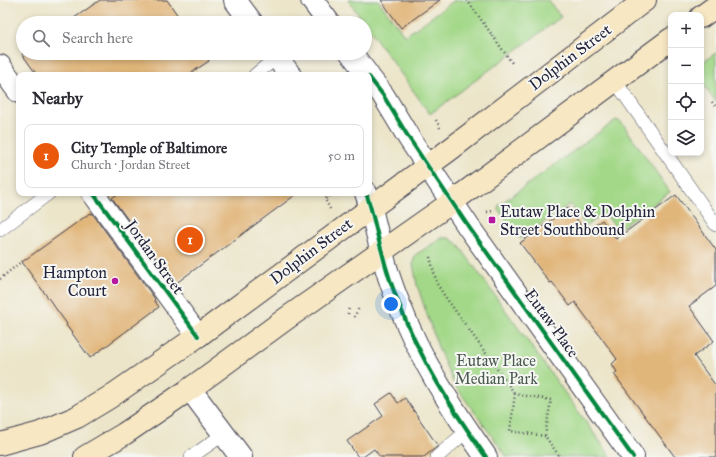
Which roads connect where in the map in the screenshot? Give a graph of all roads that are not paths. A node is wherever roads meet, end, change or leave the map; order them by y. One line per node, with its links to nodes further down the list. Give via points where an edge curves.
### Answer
1 (235, 0): 6 (street)
2 (312, 0): 7 (street)
3 (645, 0): 19 (main road, Dolphin Street)
4 (716, 6): 5 (main road)
5 (704, 15)
6 (247, 16)
7 (324, 16)
8 (668, 41): 17 (main road)
9 (271, 60): 13 (lane)
10 (280, 60): 14 (street)
11 (357, 60): 15 (street, Eutaw Place)
12 (0, 66): 18 (street)
13 (258, 72)
14 (288, 72)
15 (365, 72)
16 (372, 81): 19 (street, Eutaw Place)
17 (615, 81): 23 (main road); 24 (lane)
18 (16, 88)
19 (428, 166): 22 (main road, Dolphin Street); 23 (street, Eutaw Place)
20 (45, 196): 25 (lane)
21 (101, 196): 27 (street, Jordan Street)
22 (369, 200): 26 (street); 27 (main road, Dolphin Street)
23 (452, 202): 26 (main road); 37 (street, Eutaw Place)
24 (716, 225)
25 (0, 230)
26 (381, 251): 28 (main road); 29 (street, via 399,305 421,355)
27 (198, 336): 31 (main road, Dolphin Street, via 77,417 40,433)
28 (190, 389): 30 (street); 32 (main road)
29 (468, 430): 35 (lane); 36 (street)
30 (224, 434): 33 (lane); 34 (street)
31 (0, 444)
32 (85, 457)
33 (192, 457)
34 (241, 457)
35 (437, 457)
36 (486, 457)
37 (634, 457)

